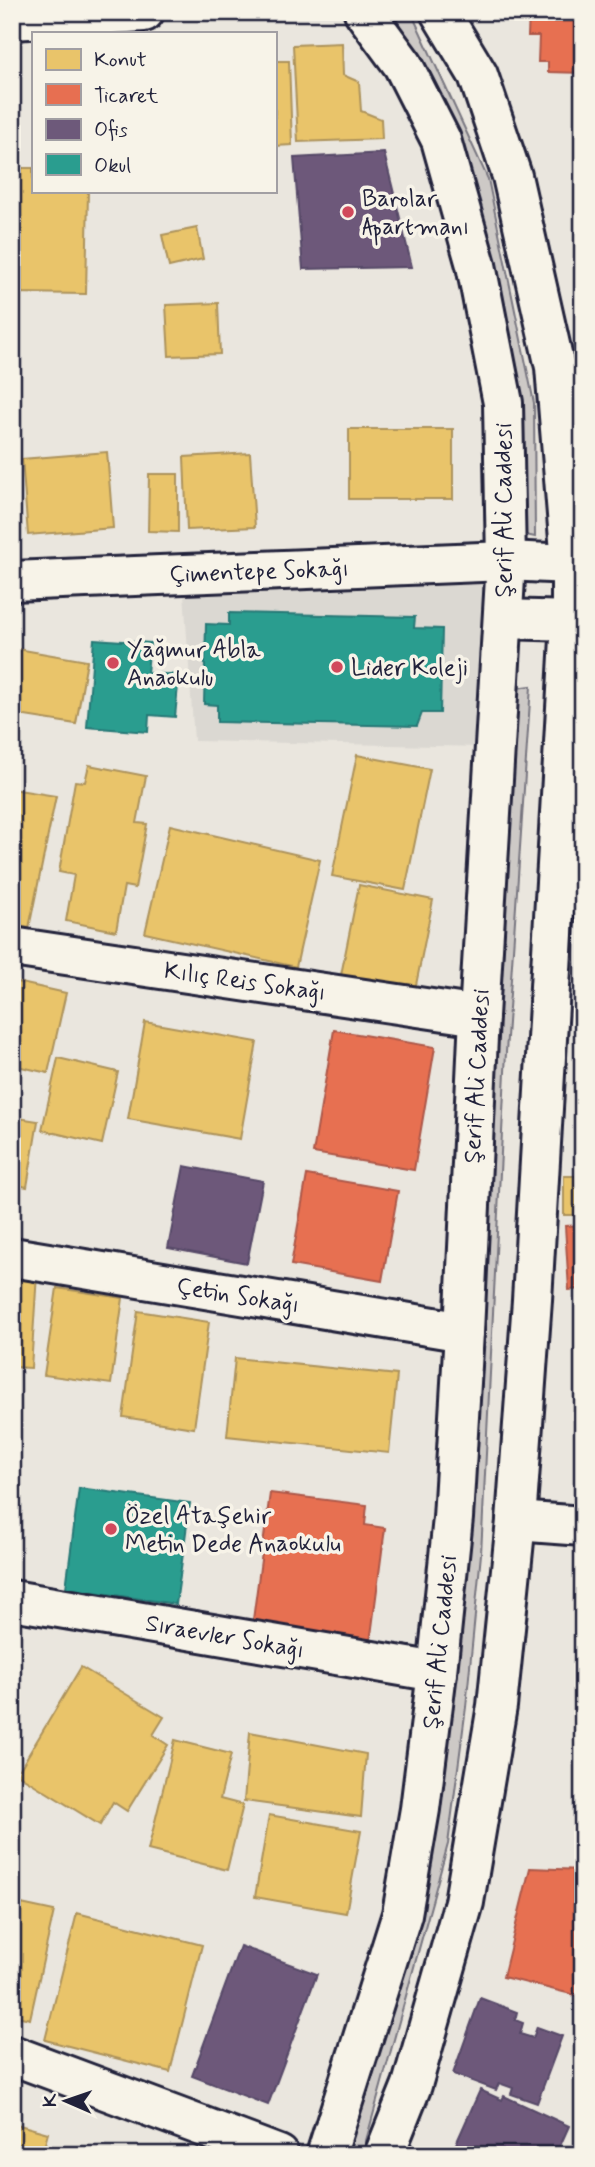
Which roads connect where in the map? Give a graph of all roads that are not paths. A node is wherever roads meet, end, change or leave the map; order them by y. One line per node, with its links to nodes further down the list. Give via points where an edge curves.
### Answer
1 (144, 12): 4 (street)
2 (364, 12): 5 (street, Şerif Ali Caddesi, via 403,65 441,140 476,265 503,402)
3 (440, 12): 6 (street, via 478,75 512,176 555,367)
4 (12, 20)
5 (506, 561): 6 (street, Çimentepe Sokağı); 7 (street, Çimentepe Sokağı); 8 (street, Şerif Ali Caddesi)
6 (571, 564): 9 (street)
7 (12, 580)
8 (503, 619): 9 (street); 11 (street, Şerif Ali Caddesi)
9 (577, 620): 14 (street)
10 (12, 947): 11 (street, Kılıç Reis Sokağı)
11 (479, 1016): 13 (street, Şerif Ali Caddesi)
12 (12, 1257): 13 (street, Çetin Sokağı)
13 (464, 1332): 17 (street, Şerif Ali Caddesi, via 453,1518)
14 (516, 1521): 15 (street); 21 (street, via 497,1706 464,1902 412,2085)
15 (583, 1526)
16 (12, 1600): 17 (street, Sıraevler Sokağı)
17 (437, 1672): 20 (street, Şerif Ali Caddesi, via 402,1913)
18 (12, 2055): 19 (street)
19 (279, 2155)
20 (326, 2155)
21 (384, 2155)

